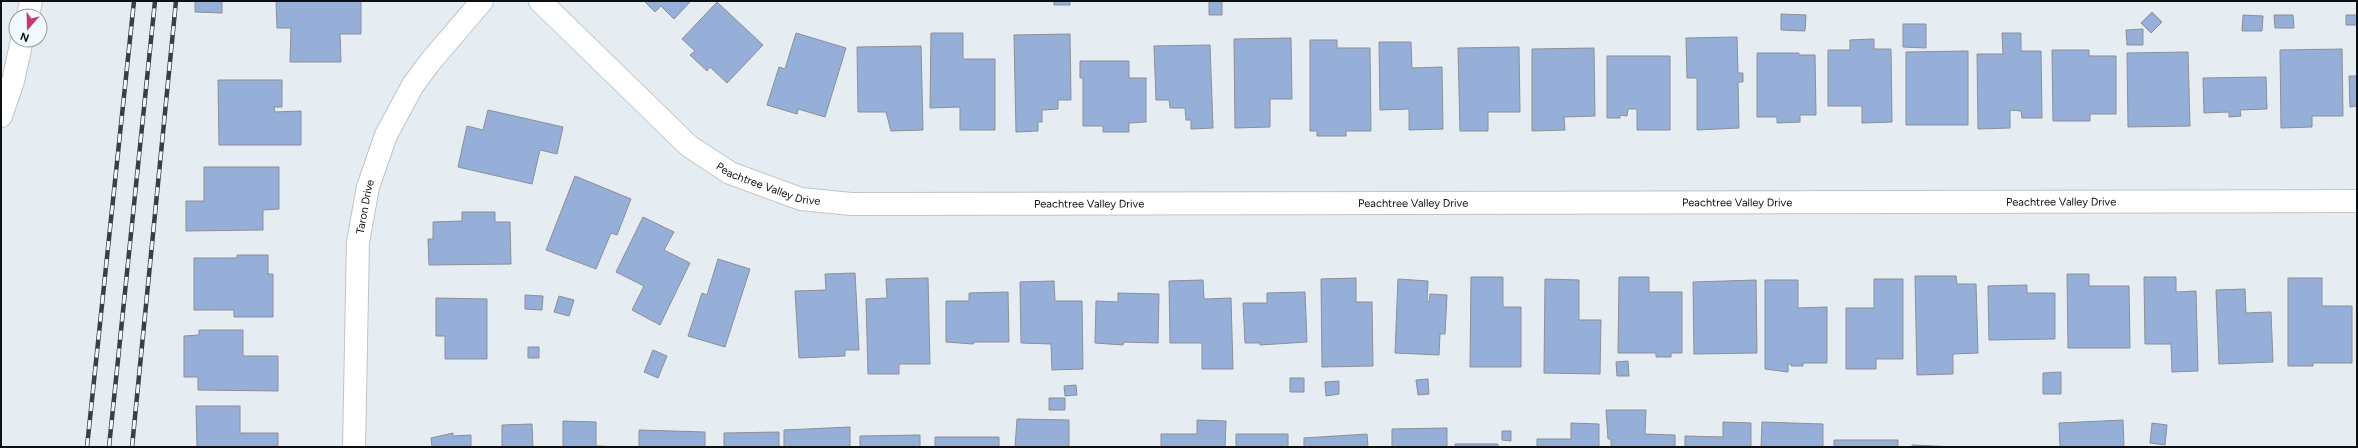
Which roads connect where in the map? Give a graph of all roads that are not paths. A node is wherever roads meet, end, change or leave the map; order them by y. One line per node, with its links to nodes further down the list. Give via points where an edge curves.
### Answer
1 (482, 1): 6 (street, Taron Drive, via 413,85 386,135 368,187 358,242)
2 (540, 1): 5 (street, Peachtree Valley Drive, via 689,146 730,173 808,200 851,204)
3 (20, 48): 4 (street, via 13,81)
4 (1, 116)
5 (2357, 201)
6 (354, 447)

